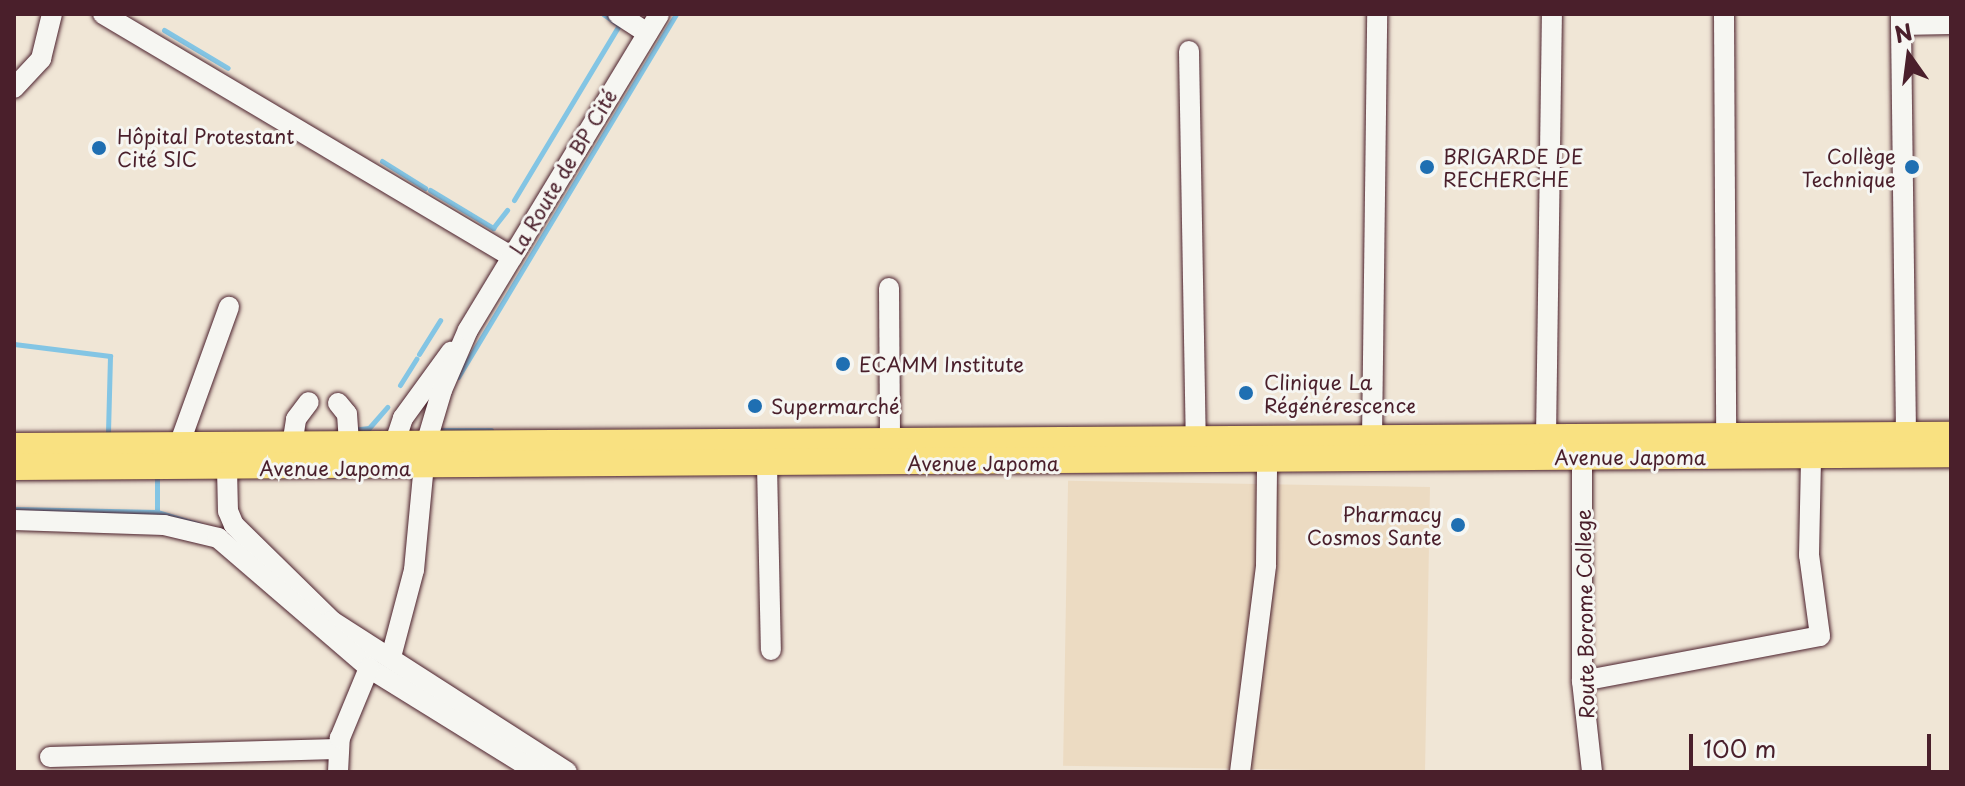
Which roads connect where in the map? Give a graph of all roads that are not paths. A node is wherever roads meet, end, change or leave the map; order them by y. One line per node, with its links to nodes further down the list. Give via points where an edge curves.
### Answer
1 (52, 14): 12 (street, via 41,59)
2 (103, 14): 13 (street)
3 (618, 14): 10 (street)
4 (659, 14): 10 (street, La Route de BP Cité)
5 (1377, 14): 22 (street)
6 (1552, 14): 21 (street)
7 (1724, 14): 28 (street)
8 (1901, 20): 9 (street); 19 (street)
9 (1951, 24)
10 (647, 33): 13 (street, La Route de BP Cité)
11 (1189, 51): 29 (street)
12 (14, 88)
13 (512, 257): 16 (street, La Route de BP Cité)
14 (889, 288): 23 (street)
15 (229, 307): 24 (street)
16 (468, 330): 31 (street, La Route de BP Cité, via 414,399); 32 (street, La Route de BP Cité, via 442,390)
17 (309, 402): 25 (street, via 296,419)
18 (338, 403): 26 (street, via 347,414)
19 (1906, 435): 20 (main road, Avenue Japoma); 28 (main road, Avenue Japoma)
20 (1951, 435)
21 (1546, 438): 22 (main road, Avenue Japoma); 28 (main road, Avenue Japoma)
22 (1372, 440): 29 (main road, Avenue Japoma)
23 (890, 444): 29 (main road, Avenue Japoma); 32 (main road, Avenue Japoma)
24 (179, 445): 25 (main road, Avenue Japoma); 27 (main road, Avenue Japoma)
25 (292, 445): 26 (main road, Avenue Japoma)
26 (349, 445): 31 (main road, Avenue Japoma)
27 (14, 446)
28 (1726, 446): 33 (main road, Avenue Japoma); 34 (main road, Avenue Japoma)
29 (1196, 453): 35 (main road, Avenue Japoma); 36 (main road, Avenue Japoma)
30 (1951, 454): 33 (main road, Avenue Japoma)
31 (390, 456): 32 (main road, Avenue Japoma); 38 (main road, Avenue Japoma)
32 (425, 456): 36 (main road, Avenue Japoma); 41 (street, La Route de BP Cité, via 414,570)
33 (1811, 456): 43 (street, via 1809,555 1820,636)
34 (1582, 457): 35 (main road, Avenue Japoma); 43 (street, Route Borome College)
35 (1267, 461): 49 (street, via 1266,565)
36 (767, 465): 40 (street)
37 (14, 467): 38 (main road, Avenue Japoma)
38 (227, 468): 41 (street, via 228,511 245,539 332,621)
39 (14, 520): 42 (street, via 164,525 218,538)
40 (771, 650)
41 (391, 657): 48 (street)
42 (369, 668): 44 (street); 47 (street)
43 (1582, 681): 50 (street, Route Borome College)
44 (337, 749): 45 (street); 46 (street)
45 (50, 757)
46 (338, 772)
47 (537, 772)
48 (567, 772)
49 (1240, 772)
50 (1592, 772)

